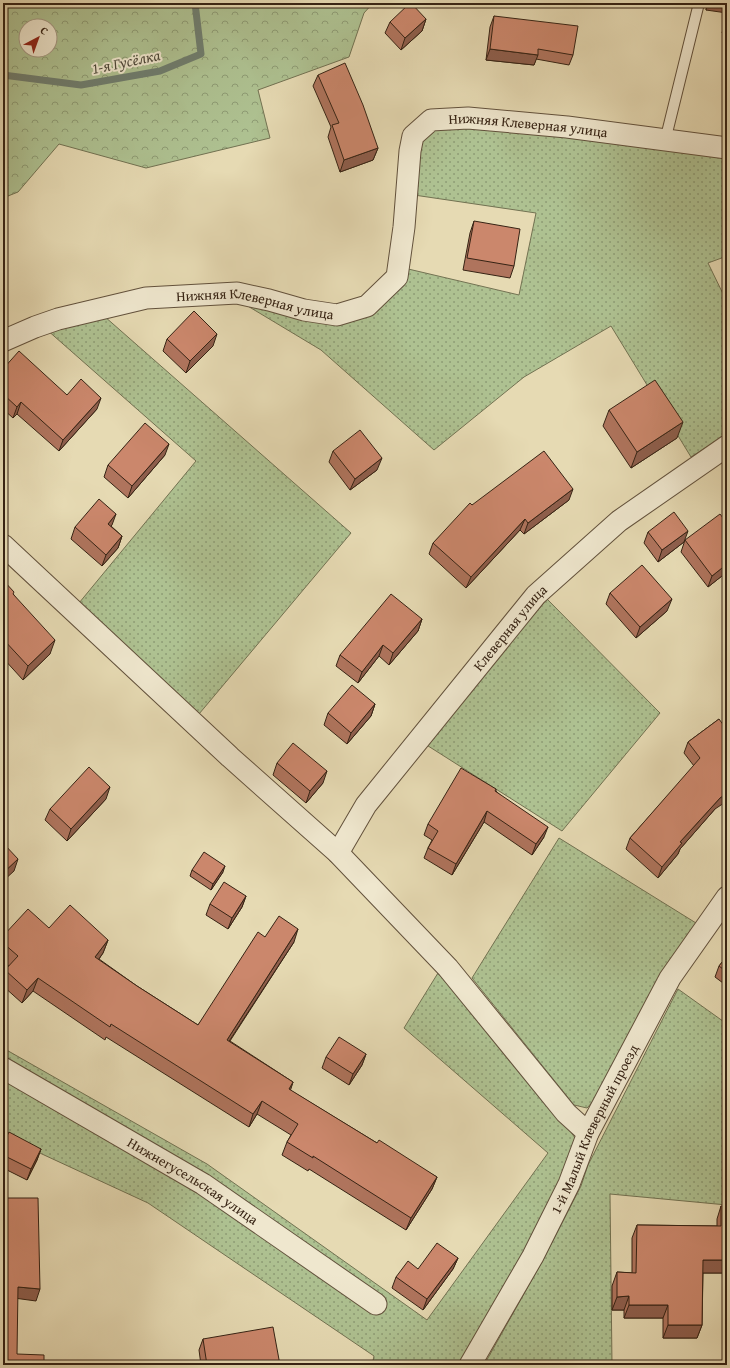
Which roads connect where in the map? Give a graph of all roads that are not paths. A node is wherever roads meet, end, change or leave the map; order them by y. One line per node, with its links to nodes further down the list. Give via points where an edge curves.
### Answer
1 (700, 3): 2 (lane)
2 (665, 140): 3 (street, Нижняя Клеверная улица); 4 (street, Нижняя Клеверная улица, via 567,127 468,118 431,120 412,136 397,277 367,306 337,315 237,294 146,298 58,319)
3 (727, 148)
4 (3, 341)
5 (727, 446): 7 (street, Клеверная улица, via 619,521 536,595 366,805)
6 (3, 545): 7 (street, via 230,757)
7 (338, 853): 10 (street, via 448,968 566,1113)
8 (727, 898): 10 (street, 1-й Малый Клеверный проезд, via 670,978)
9 (3, 1068): 11 (street, Нижнегусельская улица, via 203,1184)
10 (588, 1133): 12 (street, 1-й Малый Клеверный проезд, via 569,1184 533,1256)
11 (376, 1304)
12 (470, 1365)

